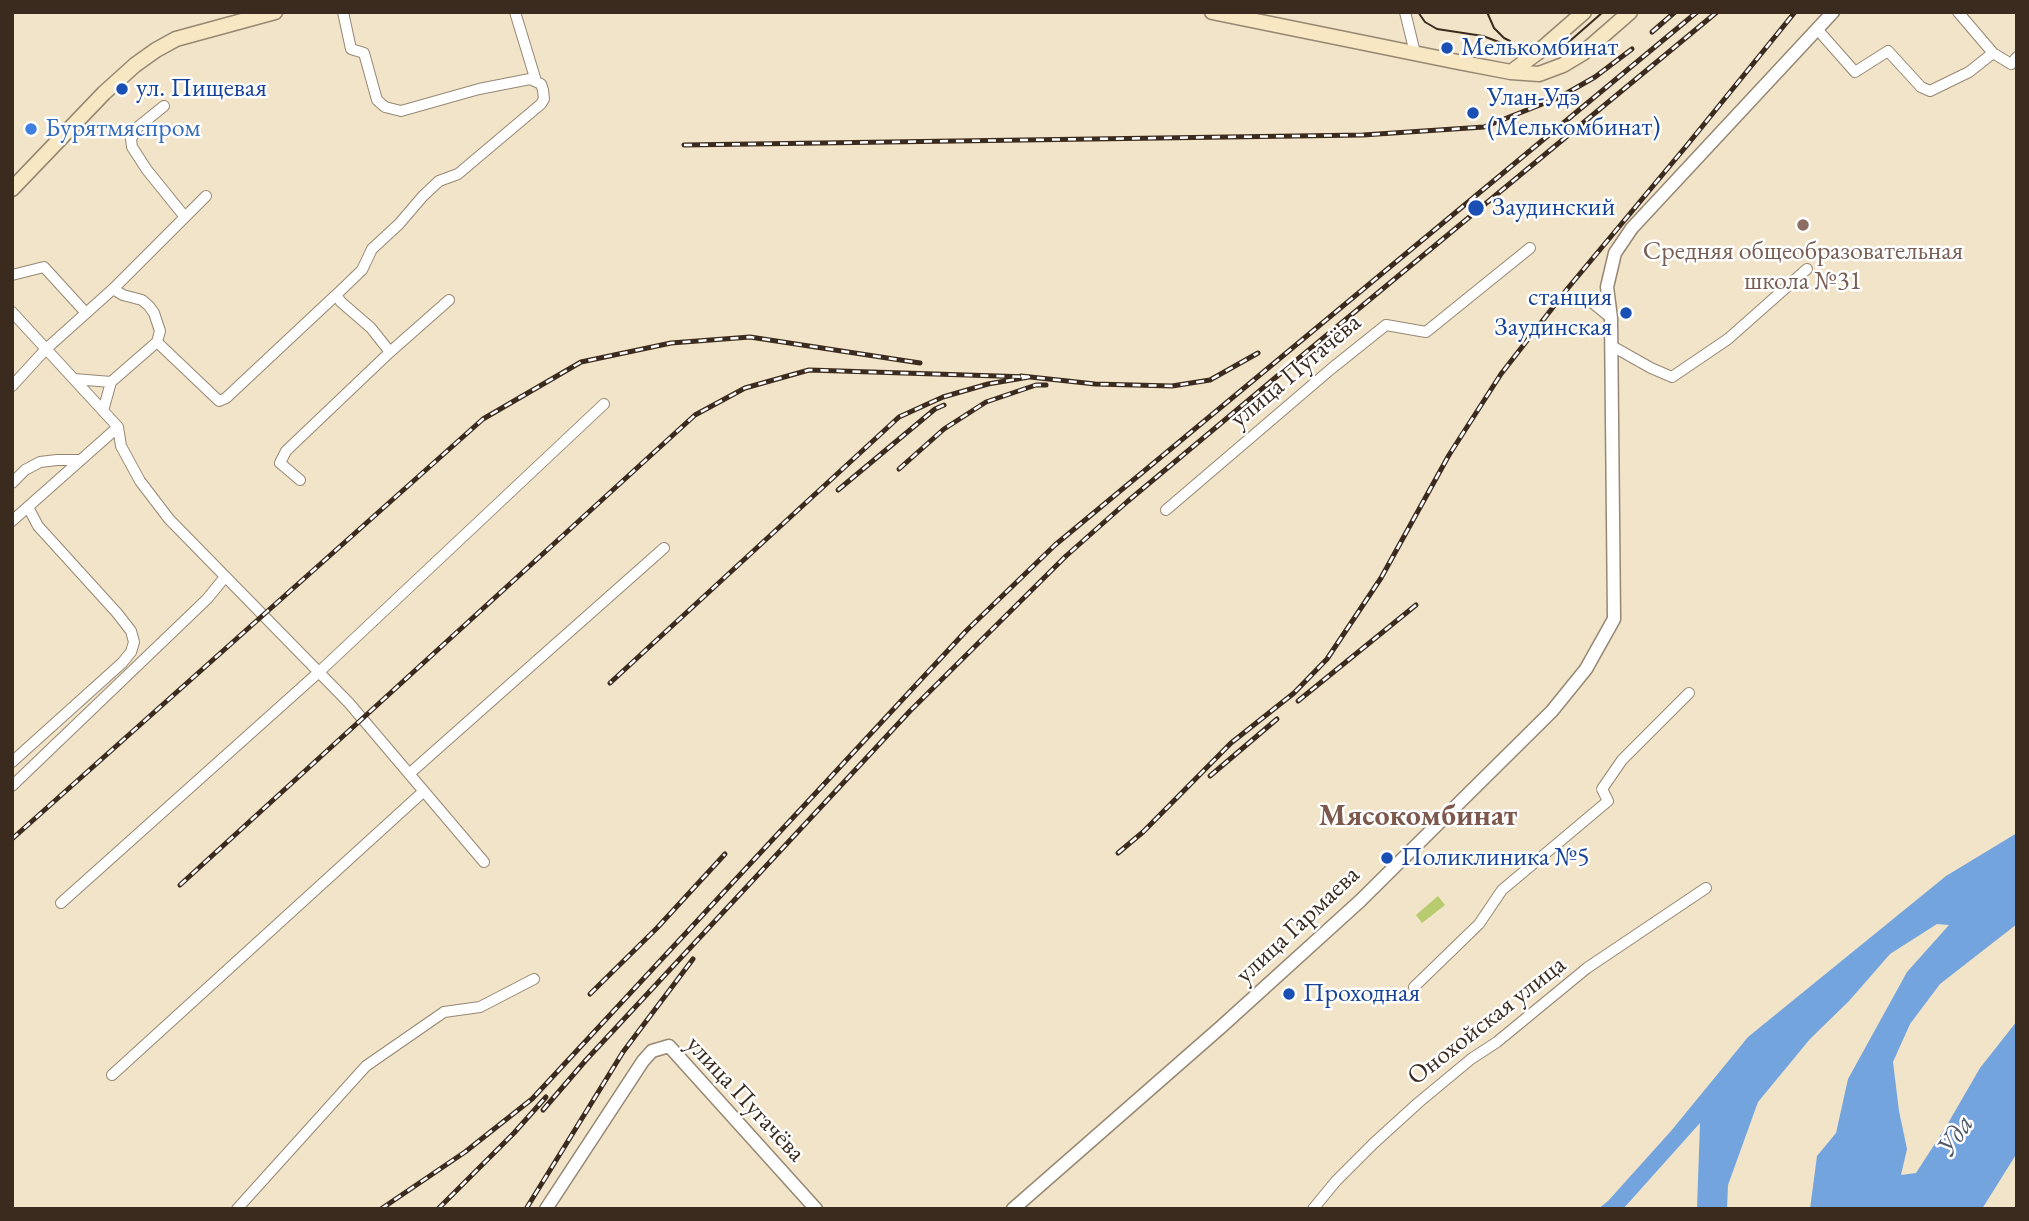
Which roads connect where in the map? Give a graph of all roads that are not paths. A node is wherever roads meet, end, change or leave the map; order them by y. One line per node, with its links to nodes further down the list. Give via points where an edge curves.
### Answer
1 (275, 12): 17 (main road, via 176,39 135,65)
2 (343, 12): 15 (street, via 351,49 364,53 377,100 385,107 401,111 479,89)
3 (515, 12): 15 (street)
4 (1212, 12): 12 (main road)
5 (1405, 12): 12 (street)
6 (1584, 12): 14 (main road)
7 (1630, 12): 14 (main road, via 1563,65 1539,74)
8 (1833, 12): 10 (street)
9 (1958, 12): 11 (street)
10 (1818, 29): 11 (street, via 1855,72 1888,51 1930,91 1969,72); 29 (street, via 1632,228 1615,253 1606,288)
11 (1993, 52): 13 (street)
12 (1415, 53): 14 (main road)
13 (2015, 63)
14 (1511, 72)
15 (536, 81): 24 (street, via 543,90 541,104 458,174 439,181 372,249 362,270)
16 (164, 106): 19 (street, via 138,127 132,147)
17 (12, 189)
18 (206, 195): 19 (street)
19 (185, 217): 23 (street)
20 (1530, 248): 44 (street, улица Пугачёва, via 1426,332 1386,326)
21 (1807, 269): 31 (street, via 1728,339 1672,377)
22 (12, 275): 28 (street, via 44,267)
23 (113, 289): 28 (street); 30 (street, via 142,300 155,313 160,331)
24 (336, 295): 30 (street, via 219,401); 33 (street)
25 (449, 300): 33 (street)
26 (1589, 300): 29 (street)
27 (12, 312): 32 (street)
28 (86, 313): 32 (street)
29 (1611, 318): 31 (street)
30 (157, 342): 35 (street)
31 (1612, 346): 63 (street, улица Гармаева, via 1614,619 1586,669 1552,711 1378,883)
32 (46, 349): 34 (street); 36 (street)
33 (390, 352): 41 (street, via 286,450 281,463)
34 (74, 379): 35 (street); 38 (street)
35 (111, 382): 38 (street)
36 (12, 386)
37 (604, 404): 48 (street)
38 (103, 411): 39 (street)
39 (118, 427): 40 (street); 47 (street, via 121,446 140,481 169,519)
40 (81, 460): 42 (street, via 40,462); 43 (street)
41 (300, 480)
42 (12, 483)
43 (28, 507): 45 (street); 50 (street, via 38,526 117,613 134,642 122,663)
44 (1166, 510)
45 (12, 521)
46 (664, 548): 51 (street)
47 (225, 576): 48 (street); 52 (street, via 207,599)
48 (319, 672): 51 (street); 56 (street)
49 (1689, 693): 58 (street, via 1622,760 1602,789 1608,801 1502,890 1479,924)
50 (12, 762)
51 (409, 774): 53 (street)
52 (12, 786)
53 (424, 791): 54 (street); 59 (street)
54 (484, 862)
55 (1706, 888): 64 (street, Онохойская улица, via 1587,968 1463,1065 1371,1146)
56 (61, 903)
57 (534, 979): 60 (street, via 480,1007 444,1012 366,1066)
58 (1415, 988)
59 (113, 1075)
60 (237, 1209)
61 (546, 1209): 62 (street, улица Пугачёва, via 643,1061 652,1051 669,1046)
62 (816, 1209)
63 (1013, 1209)
64 (1312, 1209)

